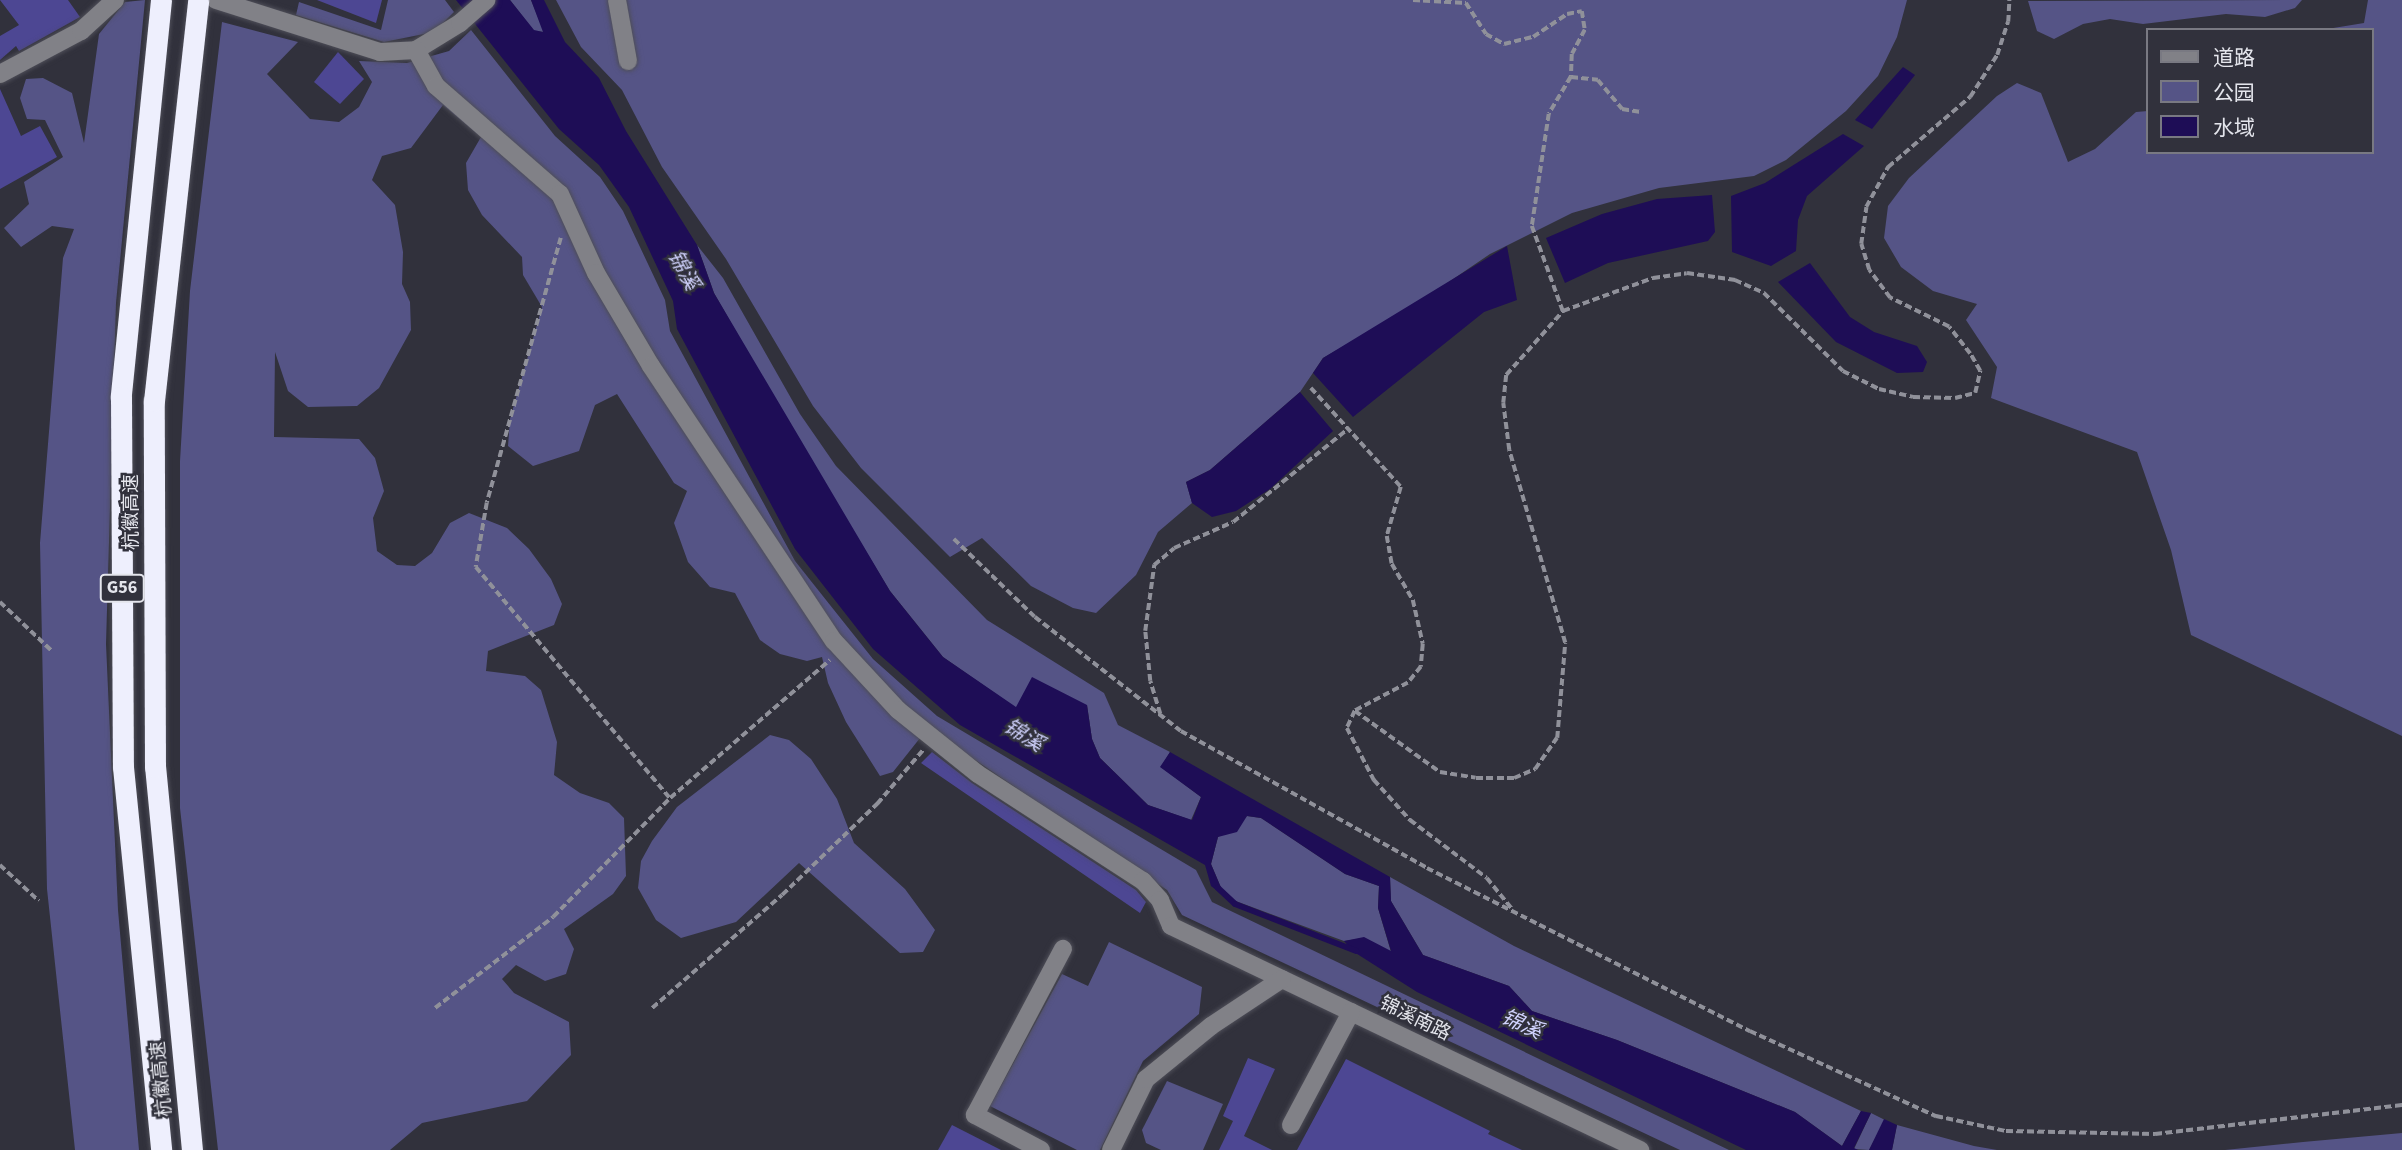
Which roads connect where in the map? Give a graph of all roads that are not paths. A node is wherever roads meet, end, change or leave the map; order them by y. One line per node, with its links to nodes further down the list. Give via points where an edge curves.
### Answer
1 (115, 0): 10 (street, via 80,31)
2 (161, 0): 16 (highway, 杭徽高速 / G56, via 121,397 123,767)
3 (198, 0): 17 (highway, 杭徽高速 / G56, via 154,401 155,767)
4 (216, 0): 7 (street)
5 (486, 0): 8 (street, via 460,23)
6 (617, 0): 9 (street)
7 (263, 7): 8 (street, via 380,52)
8 (416, 50): 12 (street, 锦溪南路, via 436,86 499,145 546,180 574,215 596,273 651,366 842,650 898,710 978,774 1143,881 1160,900 1171,926)
9 (628, 61)
10 (0, 74)
11 (1063, 949): 18 (street, via 975,1115)
12 (1282, 979): 13 (street, 锦溪南路); 15 (street, via 1211,1026 1146,1079)
13 (1351, 1012): 14 (street); 19 (street, 锦溪南路)
14 (1291, 1125)
15 (1116, 1148)
16 (161, 1150)
17 (192, 1150)
18 (1041, 1150)
19 (1640, 1150)

